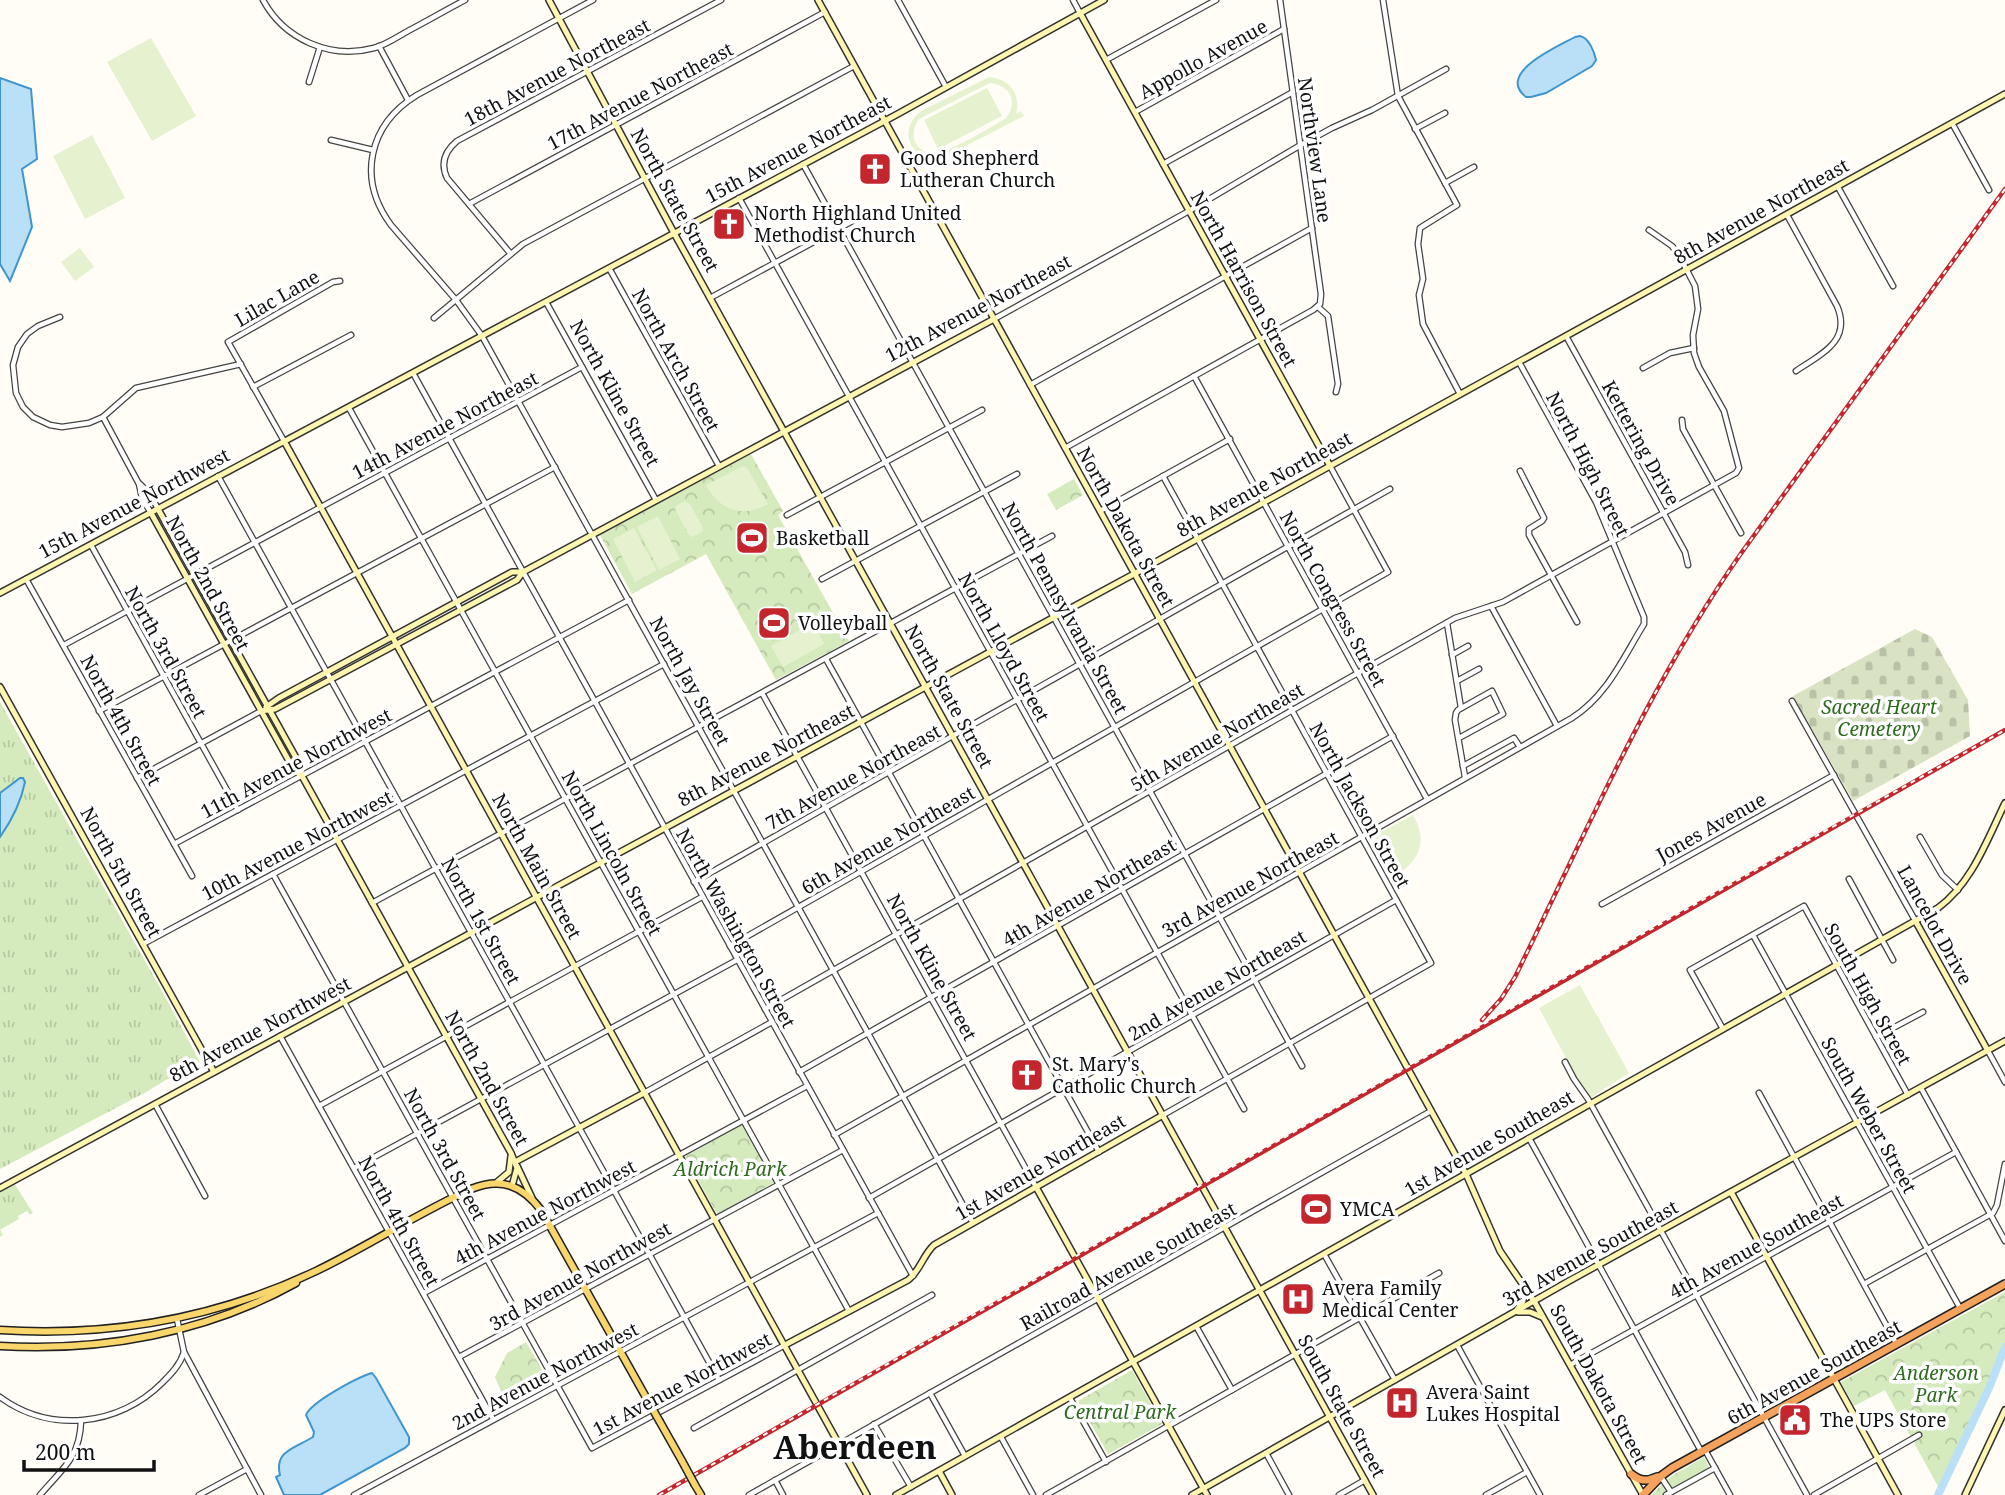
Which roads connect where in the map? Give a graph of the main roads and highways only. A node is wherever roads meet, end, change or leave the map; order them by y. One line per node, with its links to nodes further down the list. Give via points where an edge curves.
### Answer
1 (315, 1271): 3 (main road, via 177,1319 85,1332); 4 (main road, via 268,1298 180,1329 85,1345); 7 (main road, bridge, via 478,1186 512,1186 531,1198 551,1225)
2 (2005, 1284): 6 (highway, 6th Avenue Southeast)
3 (0, 1330)
4 (0, 1346)
5 (1631, 1474): 6 (highway, via 1646,1481)
6 (1661, 1476): 8 (highway, 6th Avenue Southeast)
7 (701, 1495)
8 (1643, 1495)

